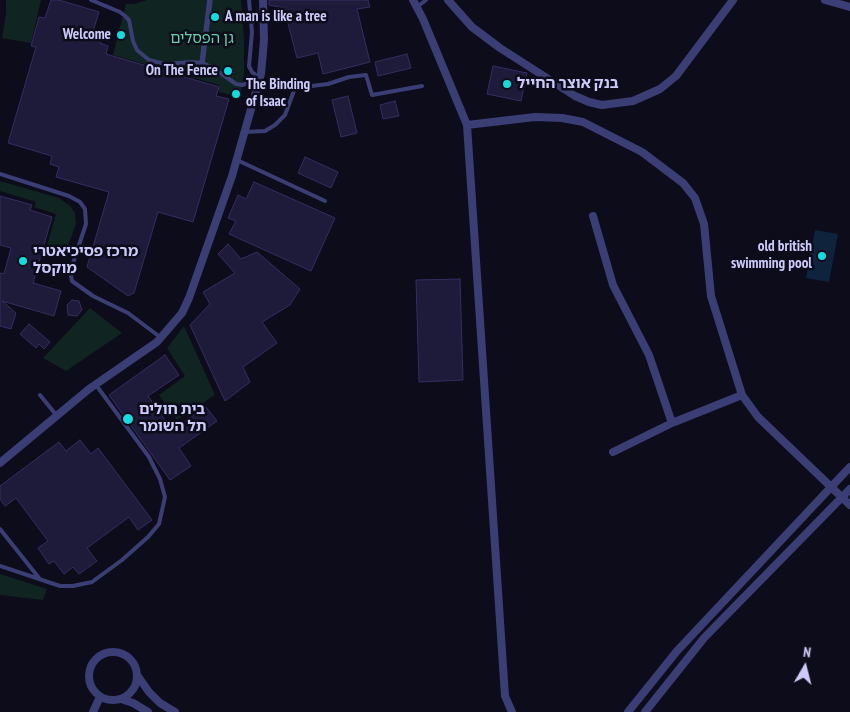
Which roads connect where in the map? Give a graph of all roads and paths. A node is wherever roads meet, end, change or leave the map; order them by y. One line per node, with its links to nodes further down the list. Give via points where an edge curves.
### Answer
1 (91, 0): 11 (lane, via 120,12 129,20 133,42 149,60 165,64)
2 (210, 0): 11 (street)
3 (249, 0): 12 (lane, via 252,32 249,66)
4 (262, 0): 12 (street, via 264,40)
5 (426, 0): 9 (lane)
6 (448, 0): 7 (street, via 472,27 500,48 575,96 602,105 633,101 660,89 680,70)
7 (733, 0)
8 (825, 0): 10 (street)
9 (415, 4): 14 (street)
10 (850, 7)
11 (202, 64): 12 (lane, via 236,84)
12 (258, 77): 15 (street)
13 (422, 86): 15 (lane, via 372,95 366,75 295,88 285,115 275,125 265,131)
14 (467, 125): 23 (street, via 535,117 583,122 642,152 683,183 695,198 704,224 711,296); 42 (street, via 506,696)
15 (245, 132): 16 (street)
16 (237, 160): 18 (lane); 20 (street, via 189,298 182,313)
17 (0, 174): 20 (lane, via 80,202 85,209 86,224 72,266 72,281)
18 (325, 201)
19 (594, 216): 25 (street, via 613,285 649,356)
20 (161, 338): 21 (street)
21 (95, 384): 24 (street); 35 (lane, via 149,457 160,479 165,497 159,524 122,560 92,582 60,586)
22 (40, 395): 24 (lane)
23 (742, 395): 25 (street); 29 (street, via 758,416)
24 (57, 416): 27 (street)
25 (672, 423): 26 (street)
26 (613, 452)
27 (0, 463)
28 (850, 467): 29 (street)
29 (831, 487): 31 (street); 43 (street, via 677,651)
30 (850, 489): 31 (street)
31 (842, 497): 32 (street); 44 (street, via 704,638)
32 (850, 505)
33 (0, 529): 35 (lane)
34 (0, 566): 35 (lane)
35 (39, 579)
36 (137, 675): 37 (street, via 135,665 125,655 116,652 100,655 90,666 88,676 93,691); 38 (street, via 133,691); 41 (street, via 160,703)
37 (100, 698): 38 (street); 39 (street)
38 (121, 699): 40 (street)
39 (93, 712)
40 (148, 712)
41 (175, 712)
42 (512, 712)
43 (628, 712)
44 (645, 712)

